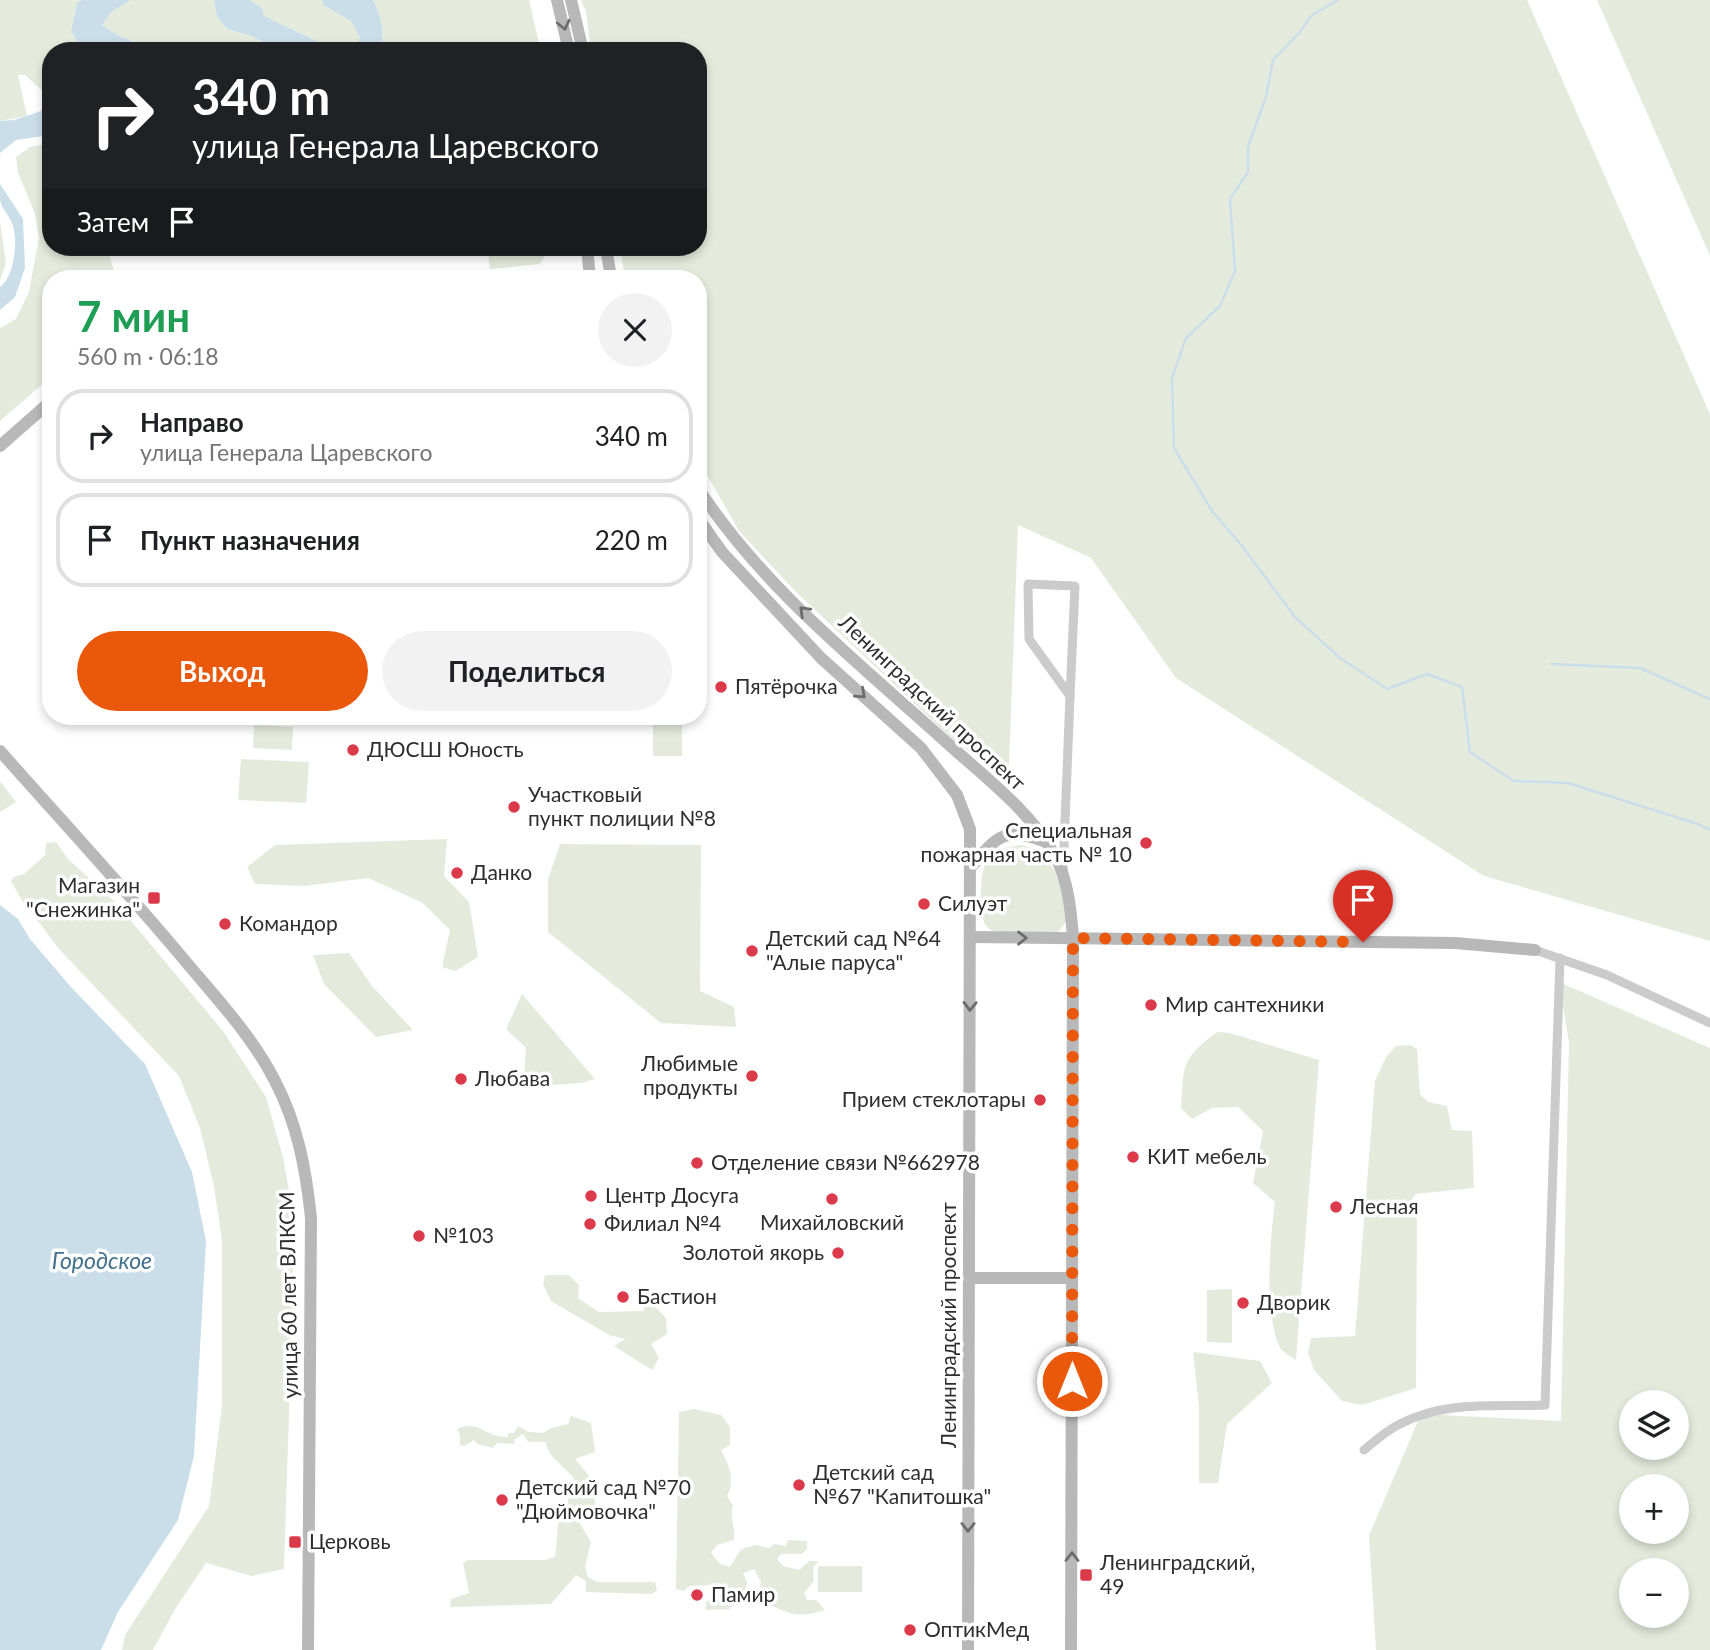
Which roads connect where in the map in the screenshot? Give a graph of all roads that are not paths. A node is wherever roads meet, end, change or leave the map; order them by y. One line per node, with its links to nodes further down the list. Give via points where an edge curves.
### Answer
1 (556, 0): 3 (main road, one-way to 3)
2 (571, 0): 4 (main road)
3 (567, 42)
4 (581, 42)
5 (42, 409): 6 (main road)
6 (0, 446)
7 (707, 500): 11 (main road, Ленинградский проспект, one-way to 7, via 1014,803 755,563)
8 (707, 531): 12 (main road, Ленинградский проспект, one-way to 12, via 813,650 921,748 957,795 970,829)
9 (1070, 696): 9 (street, via 1075,586 1028,584 1029,639); 13 (street)
10 (2, 753): 22 (main road, улица 60 лет ВЛКСМ, via 252,1040 296,1130 311,1219)
11 (1046, 843): 12 (main road, via 1018,833 1004,836 992,842); 13 (main road, Ленинградский проспект)
12 (972, 866): 14 (main road, Ленинградский проспект)
13 (1062, 875): 15 (main road, Ленинградский проспект)
14 (971, 937): 15 (main road, one-way to 15); 19 (main road, Ленинградский проспект, one-way to 19)
15 (1073, 938): 16 (main road, via 1455,943); 20 (main road, Ленинградский проспект)
16 (1535, 950): 17 (street)
17 (1560, 958): 18 (street); 21 (street, via 1545,1405 1435,1410 1398,1424)
18 (1710, 1023)
19 (968, 1278): 20 (main road); 23 (main road, Ленинградский проспект, one-way to 23)
20 (1072, 1279): 24 (main road, Ленинградский проспект, one-way to 20)
21 (1364, 1450)
22 (308, 1650)
23 (968, 1650)
24 (1071, 1650)

